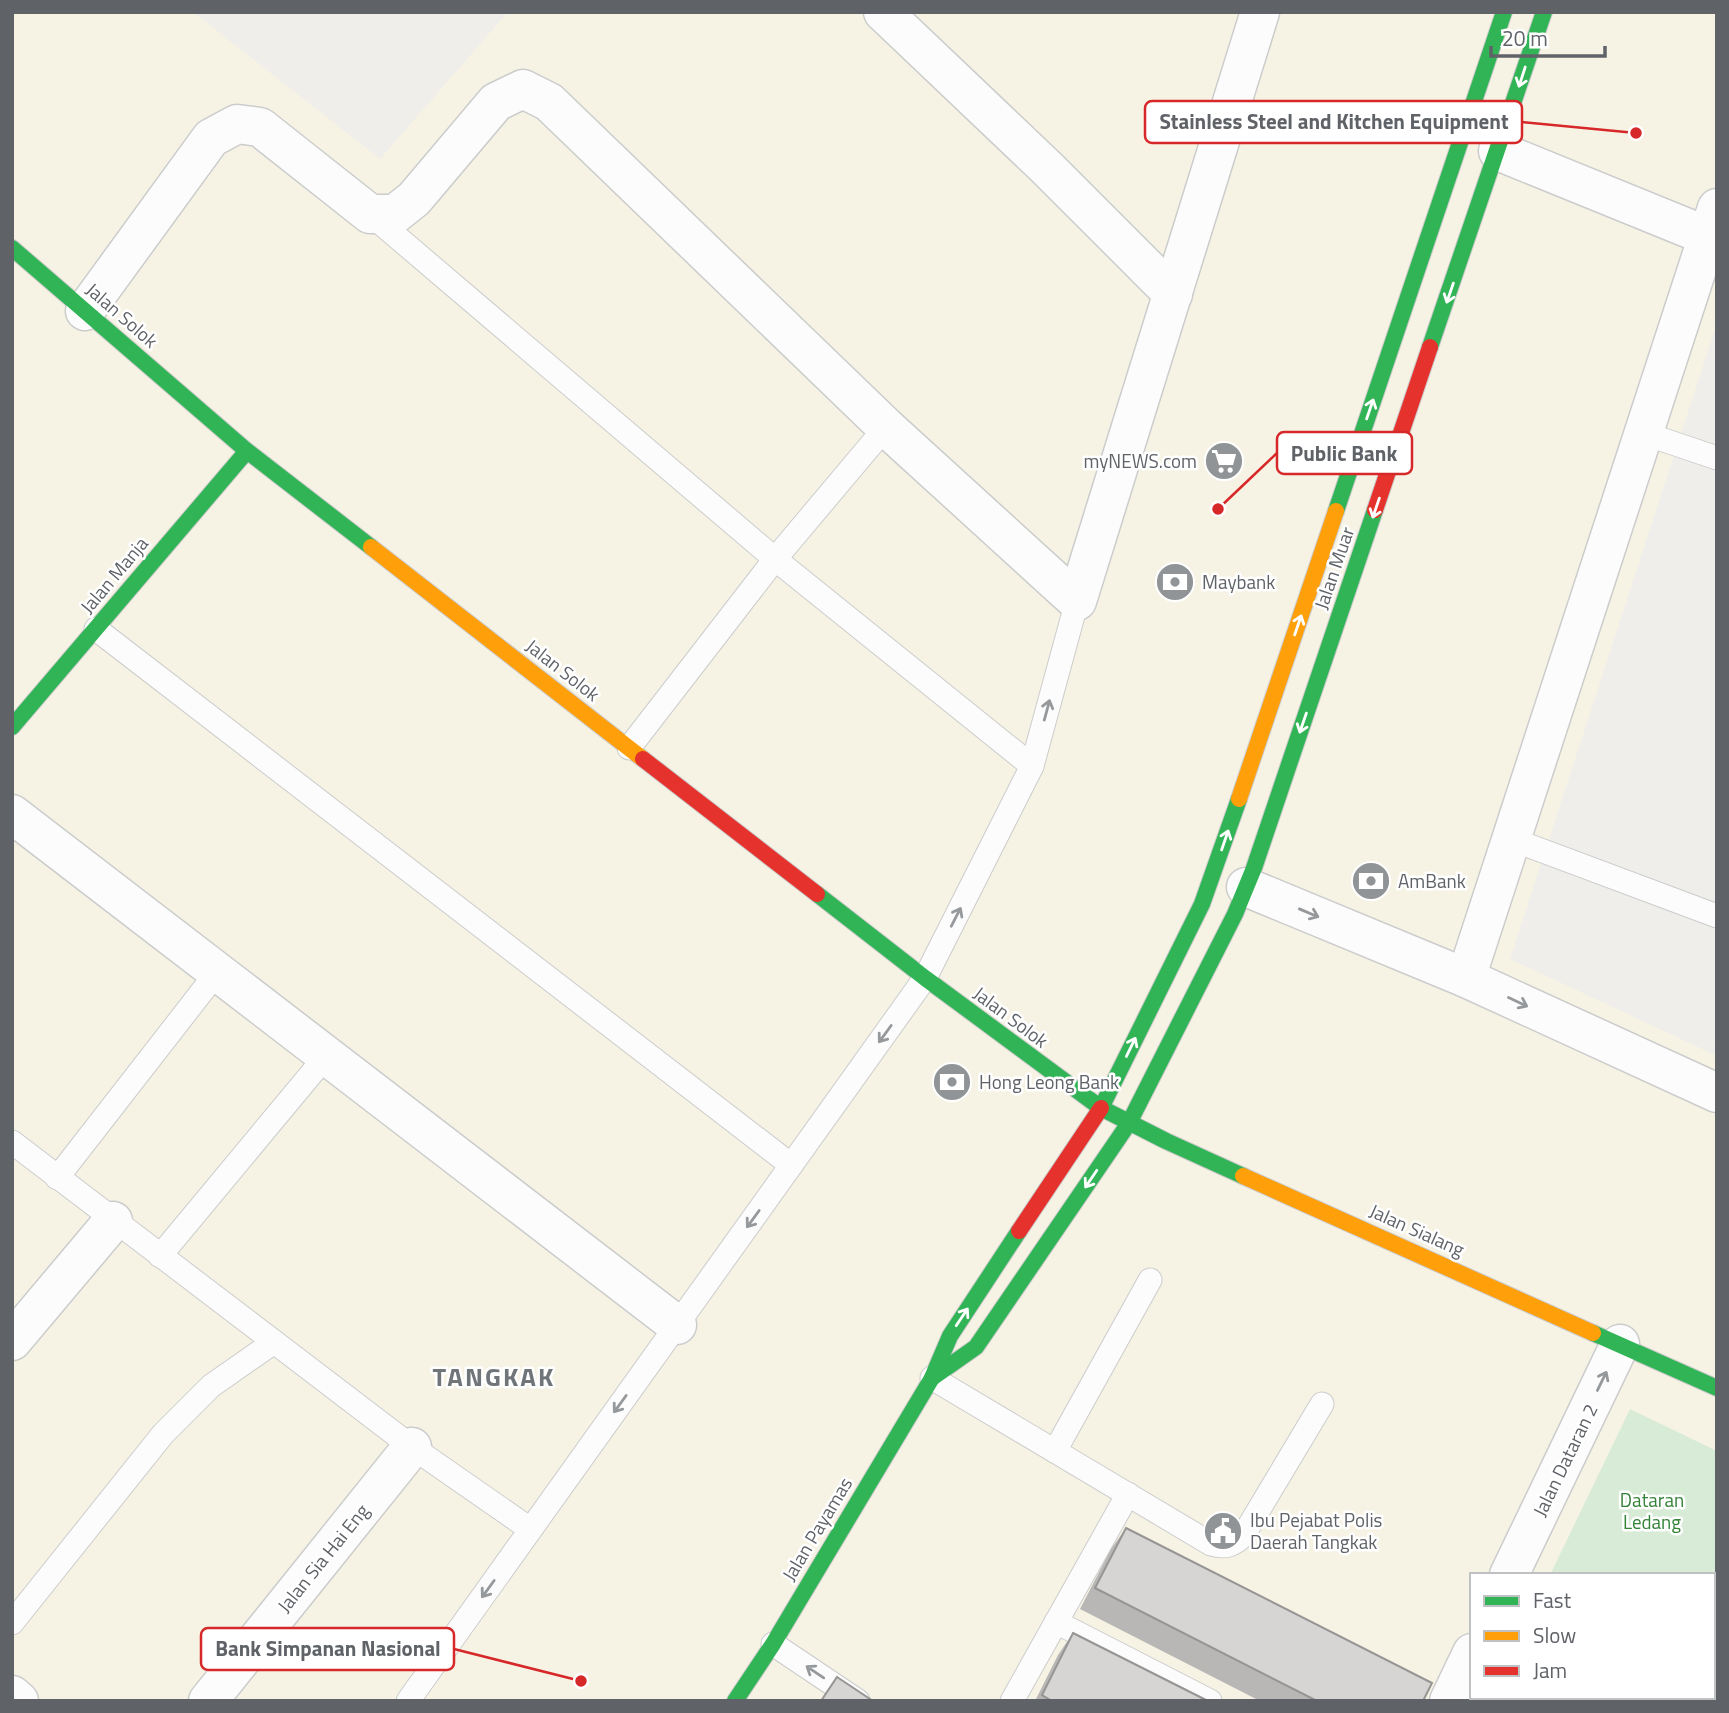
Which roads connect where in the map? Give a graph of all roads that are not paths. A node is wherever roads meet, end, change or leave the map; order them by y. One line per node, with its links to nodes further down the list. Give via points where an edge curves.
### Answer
1 (883, 12): 9 (street)
2 (1260, 12): 9 (street)
3 (1504, 12): 30 (main road, Jalan Muar, one-way to 3, via 1214,873)
4 (1544, 12): 5 (main road, Jalan Muar, one-way to 5)
5 (1498, 151): 7 (street); 23 (main road, Jalan Muar, one-way to 23)
6 (370, 214): 10 (street, via 260,127 237,124 211,138); 11 (street, via 395,214 414,199 496,102 523,89 549,102); 15 (lane)
7 (1714, 216): 12 (street)
8 (12, 248): 10 (main road, Jalan Solok)
9 (1172, 294): 16 (street)
10 (85, 311): 13 (main road, Jalan Solok)
11 (886, 427): 15 (lane); 16 (street)
12 (1643, 433): 14 (lane); 22 (street)
13 (247, 450): 17 (main road, Jalan Manja); 19 (main road, Jalan Solok)
14 (1717, 458)
15 (775, 559): 19 (lane); 20 (lane)
16 (1077, 601): 20 (lane, one-way to 16)
17 (96, 629): 18 (main road, Jalan Manja); 33 (lane)
18 (12, 727)
19 (629, 748): 26 (main road, Jalan Solok)
20 (1032, 766): 26 (lane, one-way to 20)
21 (12, 814): 25 (street)
22 (1511, 839): 24 (lane); 27 (street)
23 (1246, 887): 27 (street, one-way to 27); 31 (main road, Jalan Muar)
24 (1717, 916)
25 (218, 971): 28 (street); 34 (lane)
26 (925, 978): 30 (main road, Jalan Solok); 33 (lane, one-way to 33)
27 (1466, 978): 29 (street, one-way to 29)
28 (327, 1055): 36 (lane); 38 (street)
29 (1717, 1093)
30 (1101, 1108): 31 (main road, Jalan Sialang); 42 (main road, Jalan Payamas, one-way to 30, via 950,1336)
31 (1129, 1123): 41 (main road, Jalan Sialang); 42 (main road, Jalan Payamas, one-way to 42, via 976,1347)
32 (12, 1142): 34 (lane)
33 (791, 1165): 38 (lane, one-way to 38)
34 (57, 1178): 35 (lane)
35 (113, 1221): 36 (lane); 39 (street)
36 (160, 1256): 40 (lane)
37 (1150, 1280): 46 (lane)
38 (677, 1325): 48 (lane, one-way to 48)
39 (12, 1341)
40 (274, 1342): 45 (lane); 51 (lane, via 211,1386 163,1434)
41 (1620, 1344): 43 (main road, Jalan Sialang); 49 (street, Jalan Dataran 2, one-way to 41)
42 (932, 1378): 46 (lane); 52 (main road, Jalan Payamas)
43 (1717, 1388)
44 (1322, 1404): 47 (lane, via 1234,1544 1212,1544)
45 (412, 1447): 48 (lane); 56 (street, Jalan Sia Hai Eng)
46 (1055, 1451): 47 (lane)
47 (1128, 1494): 50 (lane)
48 (530, 1529): 57 (lane, one-way to 57)
49 (1510, 1573)
50 (1056, 1622): 60 (lane); 61 (lane)
51 (12, 1623)
52 (773, 1644): 58 (main road, Jalan Payamas); 59 (lane, one-way to 52)
53 (1470, 1657): 62 (street)
54 (12, 1695): 55 (street)
55 (19, 1701)
56 (208, 1701)
57 (408, 1701)
58 (735, 1701)
59 (858, 1701)
60 (1012, 1701)
61 (1210, 1701)
62 (1449, 1701)

